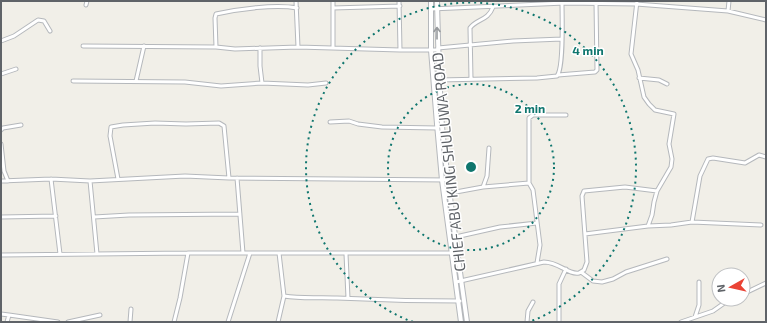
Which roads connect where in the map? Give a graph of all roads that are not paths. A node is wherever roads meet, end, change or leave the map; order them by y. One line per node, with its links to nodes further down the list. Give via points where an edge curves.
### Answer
1 (296, 1): 16 (street)
2 (333, 1): 17 (street)
3 (399, 1): 13 (street)
4 (431, 1): 18 (street)
5 (437, 1): 19 (street, CHIEF ABU KING SHULUWA ROAD)
6 (673, 1): 15 (street)
7 (729, 1): 20 (street)
8 (564, 2): 9 (street); 12 (street); 23 (street)
9 (596, 2): 10 (street); 37 (street, via 595,72)
10 (600, 2): 11 (street)
11 (636, 2): 15 (street); 38 (street, via 631,54)
12 (533, 3): 14 (street)
13 (400, 6): 17 (street); 33 (street)
14 (493, 7): 19 (street); 25 (street, via 484,19 471,26)
15 (673, 7): 20 (street)
16 (297, 8): 28 (street, via 282,6 216,14); 29 (street)
17 (333, 8): 31 (street)
18 (431, 9): 19 (street); 34 (street)
19 (437, 9): 32 (street, CHIEF ABU KING SHULUWA ROAD, one-way to 19)
20 (728, 11): 21 (street)
21 (766, 20)
22 (50, 31): 24 (street, via 44,21 38,20 14,36)
23 (562, 39): 25 (street); 37 (street)
24 (1, 41)
25 (470, 45): 32 (street); 39 (street)
26 (83, 46): 27 (street)
27 (144, 46): 28 (street); 42 (street)
28 (216, 47): 30 (street)
29 (298, 47): 30 (street); 31 (street)
30 (260, 48): 43 (street)
31 (333, 48): 33 (street)
32 (437, 49): 34 (street); 40 (street, CHIEF ABU KING SHULUWA ROAD)
33 (400, 50): 34 (street)
34 (431, 50): 49 (street)
35 (16, 69): 36 (street)
36 (1, 74)
37 (558, 75): 39 (street, via 537,78)
38 (639, 78): 45 (street, via 659,80); 66 (street, via 644,97 649,104 655,110 674,114 669,144 671,168)
39 (471, 79): 40 (street)
40 (439, 80): 60 (street, CHIEF ABU KING SHULUWA ROAD)
41 (73, 81): 42 (street)
42 (136, 81): 43 (street, via 221,86)
43 (262, 83): 44 (street, via 308,86)
44 (326, 83)
45 (667, 84)
46 (566, 115): 64 (street, via 533,115 529,118)
47 (330, 122): 49 (street, via 349,121 382,126)
48 (21, 125): 50 (street)
49 (437, 128): 59 (street)
50 (1, 130)
51 (1, 144): 54 (street)
52 (489, 148): 65 (street, via 487,176)
53 (766, 157): 72 (street, via 759,155 745,163 708,159 700,176)
54 (4, 171): 61 (street); 62 (street)
55 (52, 178): 62 (street); 63 (street); 70 (street)
56 (230, 178): 57 (street); 58 (street, via 184,176); 58 (street, via 224,125 156,123 110,127)
57 (237, 178): 59 (street); 68 (street)
58 (118, 179): 63 (street)
59 (442, 180): 60 (street); 67 (street)
60 (448, 180): 67 (street, CHIEF ABU KING SHULUWA ROAD)
61 (1, 181): 62 (street)
62 (8, 181)
63 (90, 181): 71 (street)
64 (529, 183): 65 (street); 73 (street, via 533,190)
65 (483, 187): 67 (street)
66 (656, 192): 75 (street); 76 (street, via 626,187 585,191 582,196)
67 (447, 193): 77 (street, CHIEF ABU KING SHULUWA ROAD)
68 (240, 214): 71 (street); 83 (street)
69 (1, 216): 70 (street)
70 (56, 216): 81 (street)
71 (94, 217): 82 (street)
72 (692, 222): 74 (street); 75 (street)
73 (537, 223): 77 (street, via 500,227); 88 (street, via 540,245)
74 (761, 225)
75 (648, 226): 76 (street)
76 (585, 234): 90 (street, via 587,262)
77 (453, 238): 85 (street, CHIEF ABU KING SHULUWA ROAD)
78 (188, 253): 82 (street); 83 (street); 110 (street)
79 (250, 253): 80 (street); 83 (street); 111 (street)
80 (279, 253): 84 (street); 95 (street)
81 (60, 254): 82 (street); 86 (street)
82 (97, 254)
83 (243, 254)
84 (346, 254): 85 (street); 96 (street)
85 (455, 254): 91 (street, CHIEF ABU KING SHULUWA ROAD)
86 (1, 255)
87 (667, 259): 90 (street, via 602,282 593,281)
88 (537, 263): 89 (street, via 557,264); 91 (street)
89 (566, 269): 90 (street, via 576,274); 116 (street, via 559,284)
90 (581, 272)
91 (459, 282): 97 (street, CHIEF ABU KING SHULUWA ROAD); 98 (street)
92 (699, 282): 105 (street, via 699,305)
93 (766, 283): 94 (street)
94 (751, 290)
95 (284, 296): 96 (street); 112 (street)
96 (348, 298): 98 (street)
97 (464, 300): 98 (street); 114 (street, CHIEF ABU KING SHULUWA ROAD)
98 (458, 301): 113 (street)
99 (533, 302): 115 (street, via 528,311)
100 (719, 307): 105 (street)
101 (131, 309): 109 (street)
102 (1, 314): 103 (street)
103 (9, 315): 106 (street); 107 (street)
104 (100, 315): 108 (street)
105 (695, 317): 117 (street)
106 (7, 322)
107 (58, 322)
108 (68, 322)
109 (130, 322)
110 (174, 322)
111 (228, 322)
112 (278, 322)
113 (461, 322)
114 (467, 322)
115 (527, 322)
116 (558, 322)
117 (681, 322)

